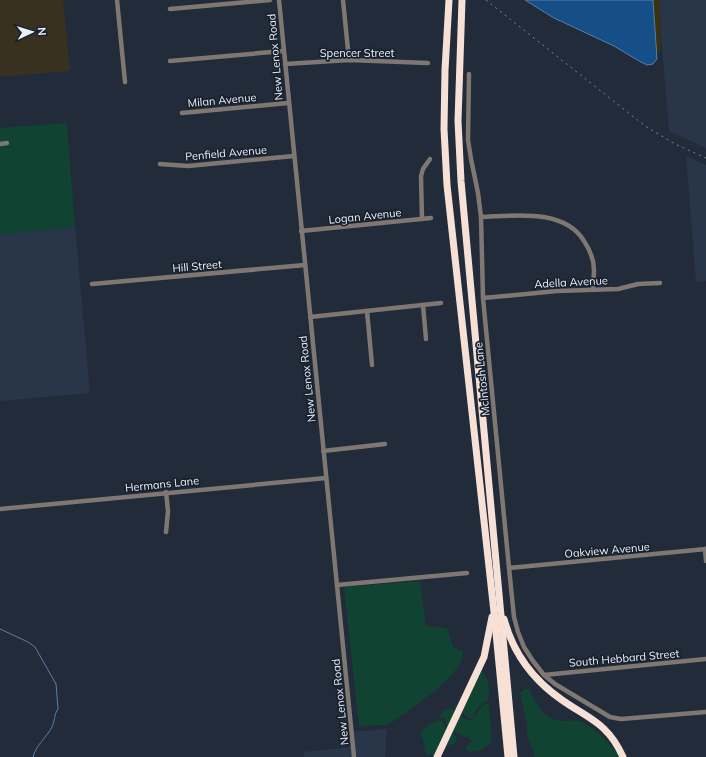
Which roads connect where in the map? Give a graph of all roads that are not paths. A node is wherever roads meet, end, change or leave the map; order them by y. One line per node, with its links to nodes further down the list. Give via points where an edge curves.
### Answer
1 (117, 0): 14 (street)
2 (270, 0): 7 (street)
3 (279, 0): 8 (street, New Lenox Road)
4 (343, 0): 9 (street)
5 (449, 0): 49 (highway, via 444,122 447,185)
6 (462, 0): 48 (highway, via 458,121 461,181)
7 (170, 9)
8 (283, 51): 10 (street); 12 (street, New Lenox Road)
9 (350, 60): 11 (street, Spencer Street); 12 (street, Spencer Street)
10 (170, 61)
11 (428, 63)
12 (285, 64): 15 (street, New Lenox Road)
13 (468, 74): 22 (street, McIntosh Lane, via 468,140)
14 (125, 82)
15 (288, 104): 16 (street, Milan Avenue); 19 (street, New Lenox Road)
16 (182, 113)
17 (7, 143): 18 (street)
18 (0, 144)
19 (294, 156): 21 (street, Penfield Avenue, via 188,166); 25 (street, New Lenox Road)
20 (430, 159): 24 (street, via 421,176)
21 (160, 164)
22 (481, 217): 29 (street, via 532,217 567,224 580,234 590,251 594,270); 30 (street, McIntosh Lane)
23 (431, 218): 24 (street, Logan Avenue)
24 (422, 219): 25 (street, Logan Avenue)
25 (301, 231): 26 (street, New Lenox Road)
26 (304, 265): 28 (street, Hill Street); 34 (street, New Lenox Road)
27 (660, 283): 29 (street, Adella Avenue, via 638,284 618,289)
28 (92, 284)
29 (593, 289): 30 (street, Adella Avenue)
30 (483, 298): 45 (street, McIntosh Lane)
31 (441, 303): 32 (street)
32 (424, 305): 33 (street); 35 (street)
33 (367, 311): 34 (street); 36 (street)
34 (310, 317): 38 (street, New Lenox Road)
35 (426, 339)
36 (372, 365)
37 (385, 444): 38 (street)
38 (323, 451): 39 (street, New Lenox Road)
39 (326, 478): 40 (street, Hermans Lane); 47 (street, New Lenox Road)
40 (166, 492): 41 (street, Hermans Lane); 42 (street)
41 (0, 509)
42 (166, 532)
43 (705, 549): 44 (street); 45 (street, Oakview Avenue)
44 (706, 561)
45 (509, 568): 51 (street, McIntosh Lane, via 518,632 524,647)
46 (467, 573): 47 (street)
47 (337, 585): 53 (street, New Lenox Road)
48 (498, 593): 56 (highway); 57 (highway, via 507,631 529,671 550,691 604,728 612,736)
49 (494, 612): 54 (highway, via 484,657); 55 (highway)
50 (706, 659): 51 (street, South Hebbard Street)
51 (544, 675): 52 (street, McIntosh Lane, via 566,692 616,719)
52 (706, 712)
53 (354, 757)
54 (437, 757)
55 (508, 757)
56 (514, 757)
57 (623, 757)

